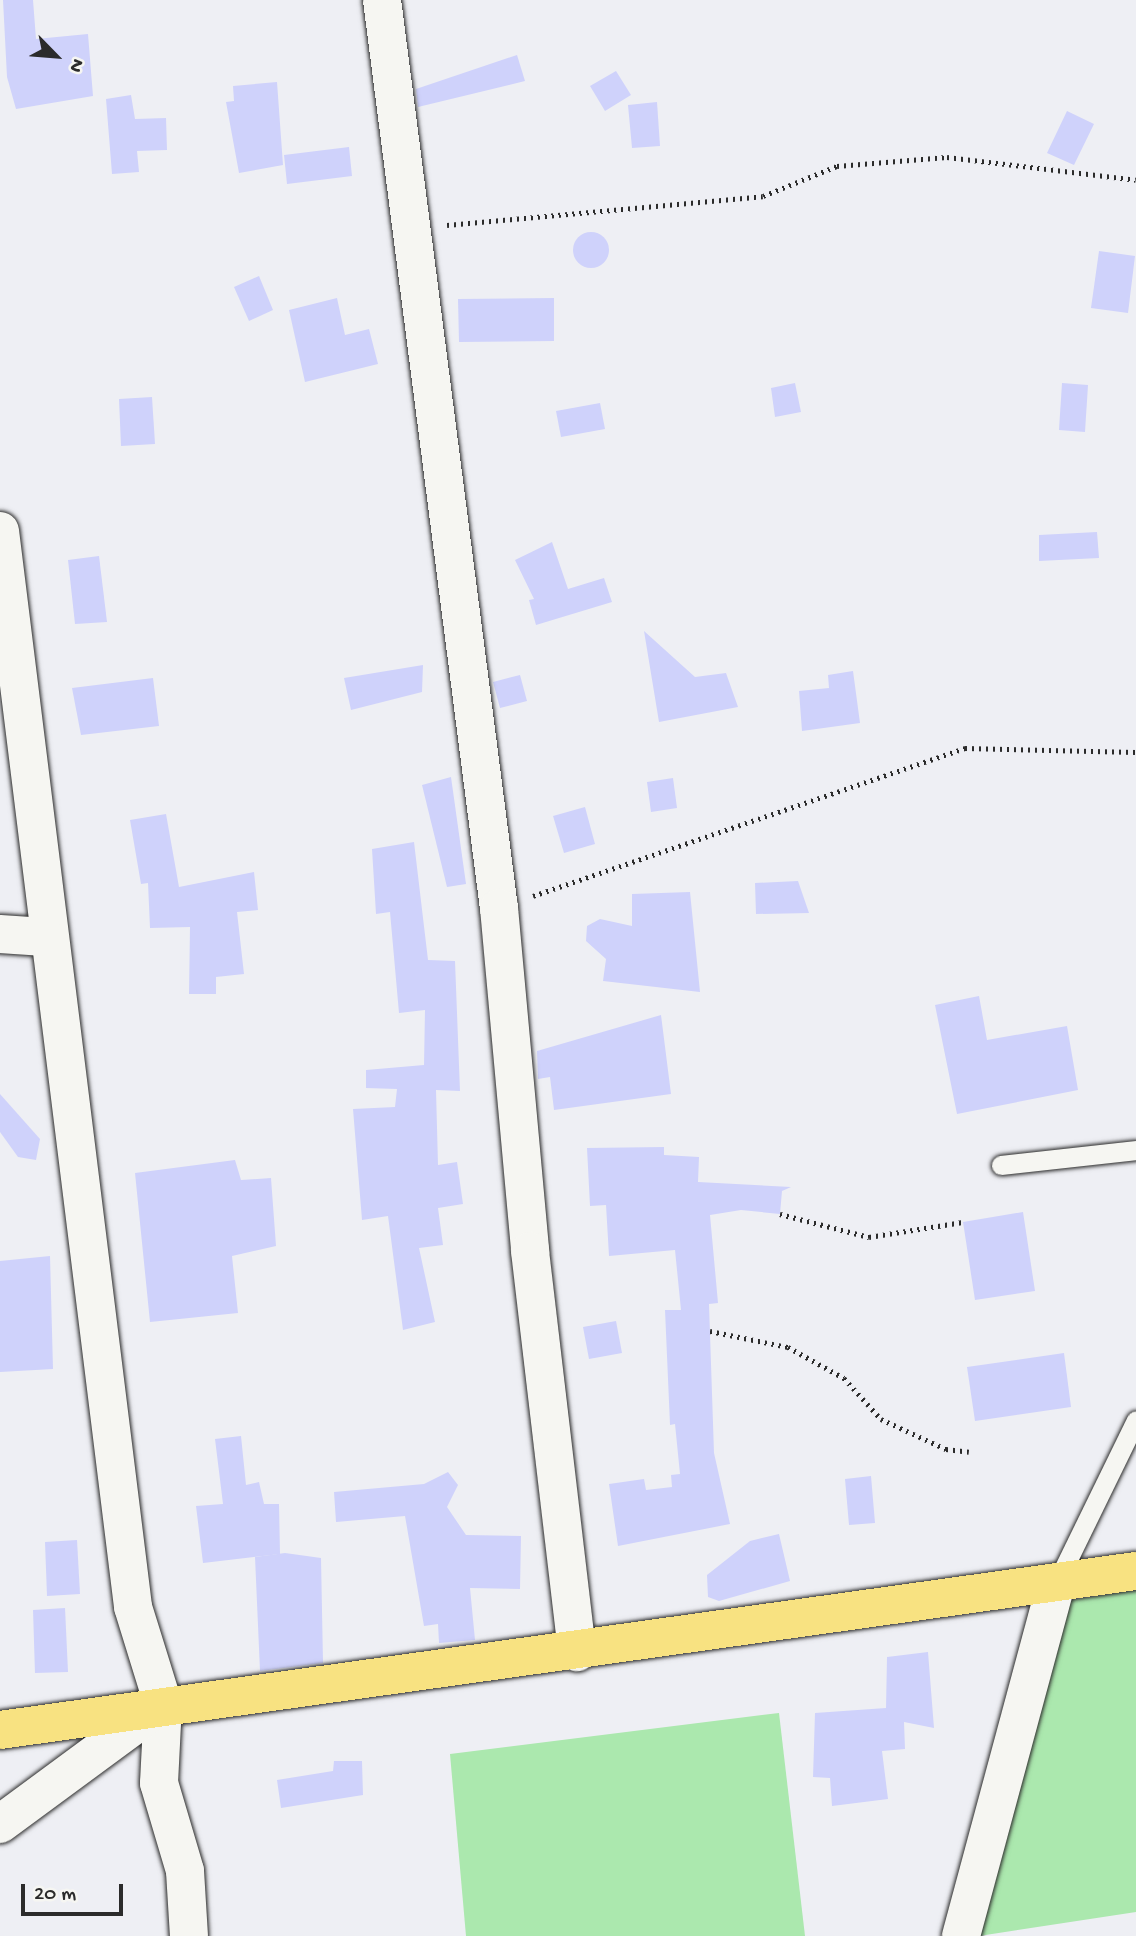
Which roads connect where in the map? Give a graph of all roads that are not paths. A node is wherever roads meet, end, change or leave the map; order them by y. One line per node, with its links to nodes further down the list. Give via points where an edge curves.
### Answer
1 (383, 0): 10 (street, via 499,908 530,1251)
2 (0, 531): 4 (street)
3 (0, 934): 4 (street)
4 (45, 937): 11 (street, via 133,1607)
5 (1136, 1150): 6 (lane)
6 (1001, 1165)
7 (1136, 1420): 9 (lane)
8 (1136, 1571): 9 (highway)
9 (1056, 1585): 10 (highway); 17 (street)
10 (577, 1651): 11 (highway)
11 (163, 1704): 12 (highway); 13 (street); 14 (street, via 159,1783)
12 (0, 1730)
13 (0, 1824)
14 (185, 1871): 15 (street); 16 (street)
15 (189, 1936)
16 (219, 1936)
17 (961, 1936)

